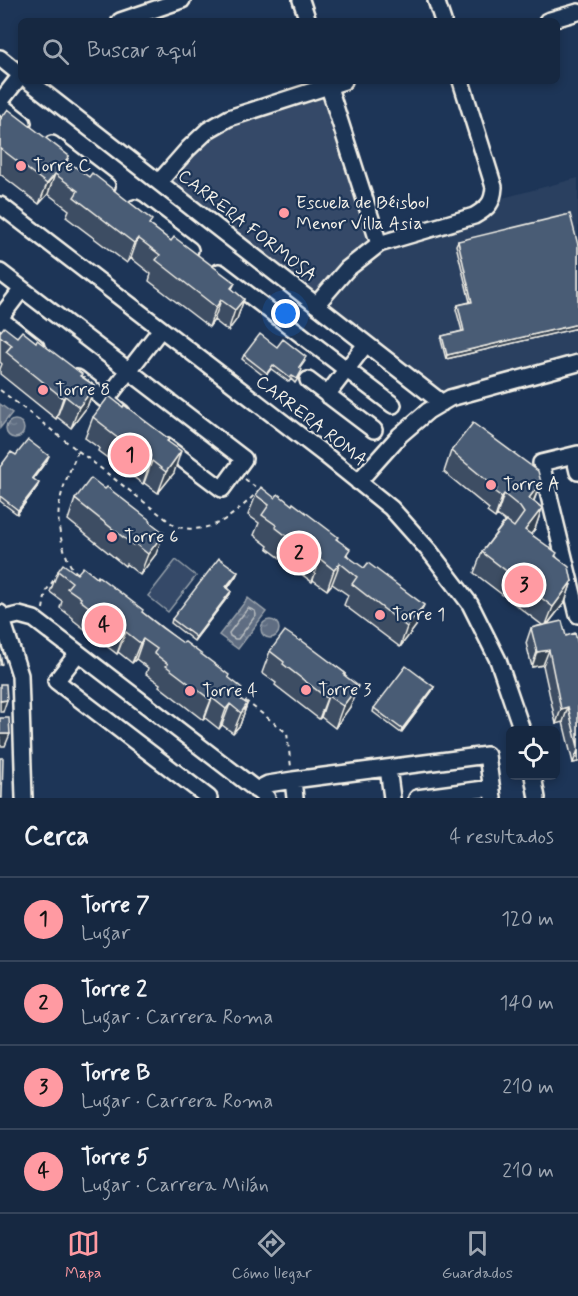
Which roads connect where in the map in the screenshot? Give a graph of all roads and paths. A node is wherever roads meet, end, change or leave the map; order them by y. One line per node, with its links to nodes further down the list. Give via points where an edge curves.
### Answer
1 (182, 0): 5 (street)
2 (301, 0): 6 (street)
3 (436, 0): 7 (street)
4 (578, 12): 8 (street)
5 (129, 18)
6 (307, 18)
7 (442, 18)
8 (557, 18)
9 (0, 58): 10 (street)
10 (18, 73)
11 (18, 79): 16 (street)
12 (39, 84): 17 (street, CARRERA FORMOSA)
13 (327, 84): 17 (street, via 229,118 208,130)
14 (334, 84): 19 (street)
15 (462, 84): 19 (street, via 494,187 493,199 474,216)
16 (0, 103): 29 (street)
17 (159, 182): 22 (street, CARRERA FORMOSA)
18 (0, 205): 24 (street, CARRERA ROMA)
19 (379, 244): 22 (street, via 347,269)
20 (0, 272): 21 (street)
21 (22, 290): 23 (street); 30 (street)
22 (316, 305): 25 (street, CARRERA FORMOSA)
23 (0, 319): 26 (street)
24 (161, 329): 30 (street); 44 (street, CARRERA ROMA)
25 (366, 344): 29 (street); 35 (street, CARRERA FORMOSA)
26 (44, 353)
27 (578, 363): 35 (street)
28 (62, 367): 34 (street)
29 (346, 369): 33 (street); 36 (street)
30 (129, 371): 34 (street); 42 (street, via 244,459)
31 (308, 380): 33 (street)
32 (0, 390): 40 (path)
33 (327, 394): 38 (street)
34 (106, 400): 37 (street)
35 (442, 403): 44 (street, via 400,435)
36 (393, 405)
37 (132, 421)
38 (374, 430)
39 (150, 435): 42 (street, via 222,489)
40 (78, 451): 42 (path, via 183,529 222,523 259,490); 46 (path, via 57,517 71,568)
41 (576, 455): 43 (street); 47 (street, via 541,463)
42 (235, 472)
43 (578, 472)
44 (358, 482): 52 (street, CARRERA ROMA, via 391,508 470,604 498,660)
45 (63, 570): 49 (path, via 45,594)
46 (80, 575)
47 (578, 615)
48 (1, 616): 49 (street, via 24,615); 58 (street, via 20,675)
49 (41, 624): 50 (street)
50 (78, 653): 57 (street); 59 (street, via 56,681)
51 (231, 690): 54 (path, via 287,733)
52 (521, 726)
53 (388, 768): 54 (street); 56 (street, via 487,755); 61 (street)
54 (293, 780): 57 (street, via 268,784); 60 (street)
55 (534, 780): 63 (street)
56 (492, 793): 62 (street)
57 (262, 794)
58 (24, 798)
59 (209, 798)
60 (295, 798)
61 (392, 798)
62 (417, 798)
63 (537, 798)

